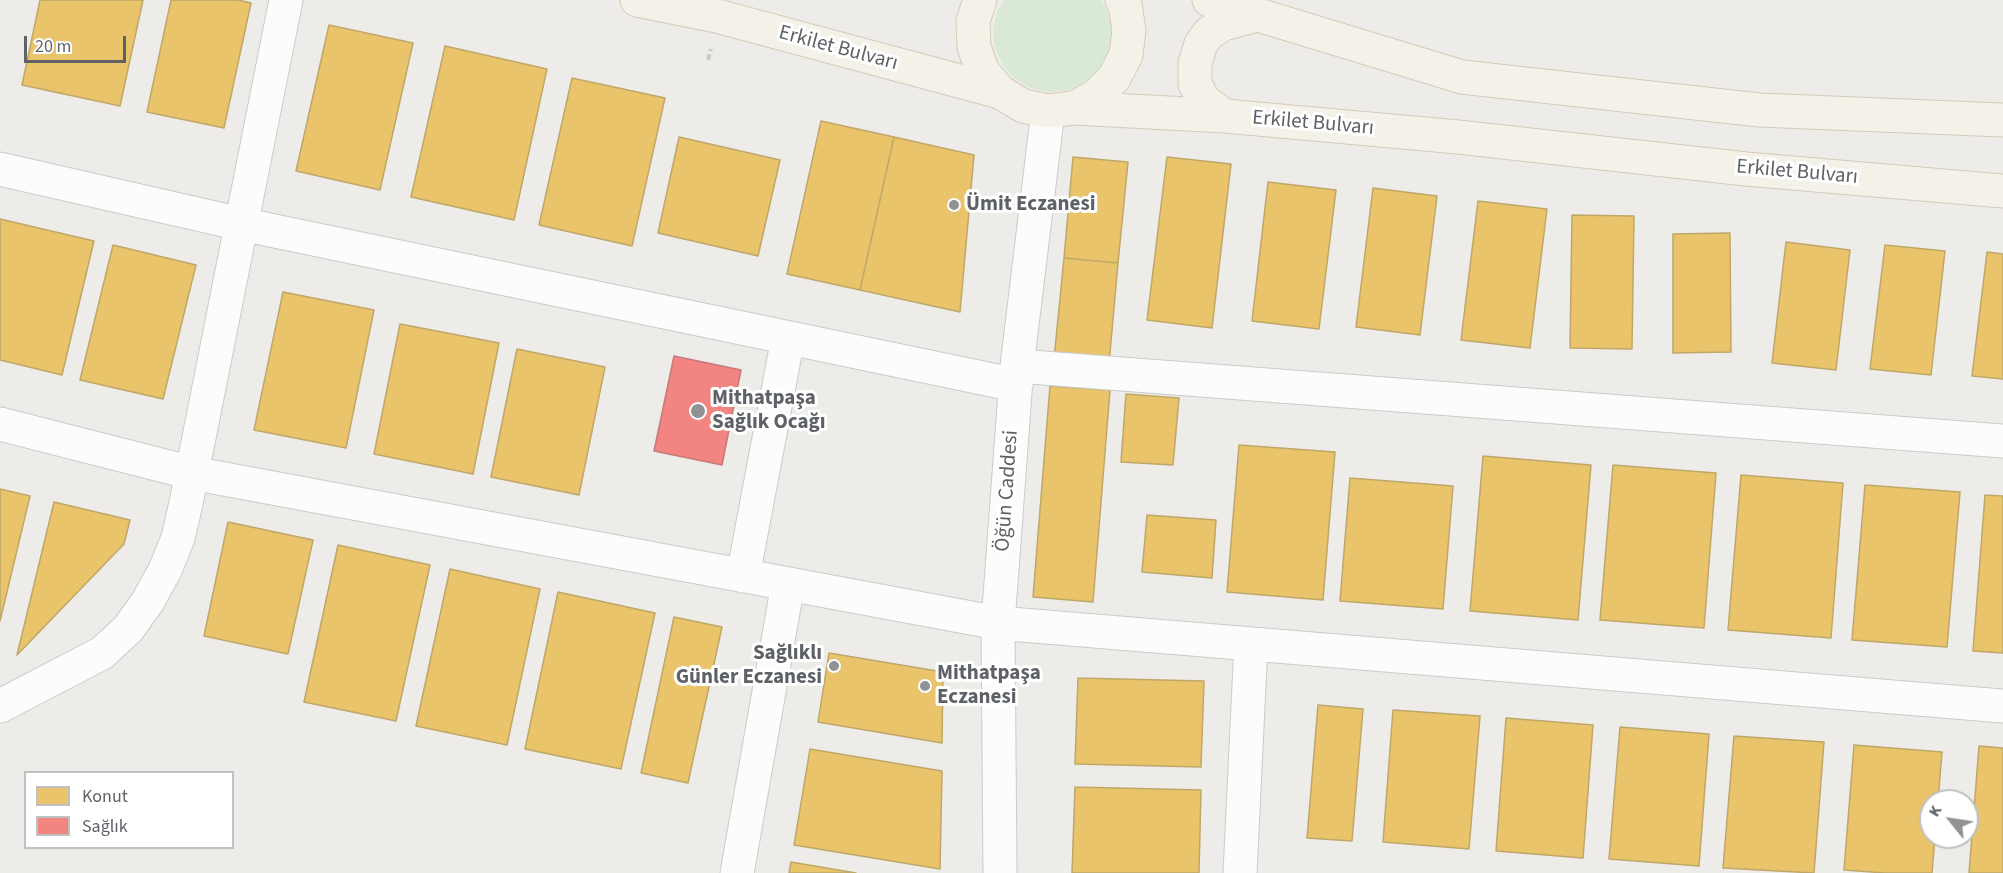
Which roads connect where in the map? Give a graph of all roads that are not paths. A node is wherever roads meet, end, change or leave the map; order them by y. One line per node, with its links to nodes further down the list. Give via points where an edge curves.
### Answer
1 (286, 0): 13 (street)
2 (637, 0): 7 (main road, Erkilet Bulvarı, via 717,16)
3 (980, 0): 7 (main road, via 973,21 974,48 983,72)
4 (1122, 0): 8 (main road, via 1129,30 1126,55 1114,78 1096,96)
5 (1209, 0): 6 (main road)
6 (1257, 15): 9 (main road, via 1222,24 1201,44 1195,63 1195,84 1204,101); 10 (main road, via 1462,77 1759,110)
7 (1000, 92): 8 (main road, Erkilet Bulvarı, via 1023,106)
8 (1061, 109): 9 (main road, Erkilet Bulvarı); 15 (street, Öğün Caddesi)
9 (1224, 116): 12 (main road, Erkilet Bulvarı)
10 (2003, 120)
11 (0, 169): 13 (street)
12 (2003, 191)
13 (241, 224): 14 (street); 18 (street)
14 (788, 338): 15 (street); 19 (street)
15 (1017, 376): 17 (street); 21 (street, Öğün Caddesi)
16 (0, 424): 18 (street)
17 (2003, 441)
18 (192, 473): 19 (street); 23 (street, via 178,538 165,570 128,629 102,653)
19 (743, 576): 20 (street)
20 (788, 584): 21 (street); 25 (street)
21 (998, 623): 22 (street); 26 (street, Öğün Caddesi)
22 (1251, 644): 24 (street); 27 (street)
23 (0, 706)
24 (2003, 706)
25 (737, 873)
26 (1000, 873)
27 (1240, 873)

